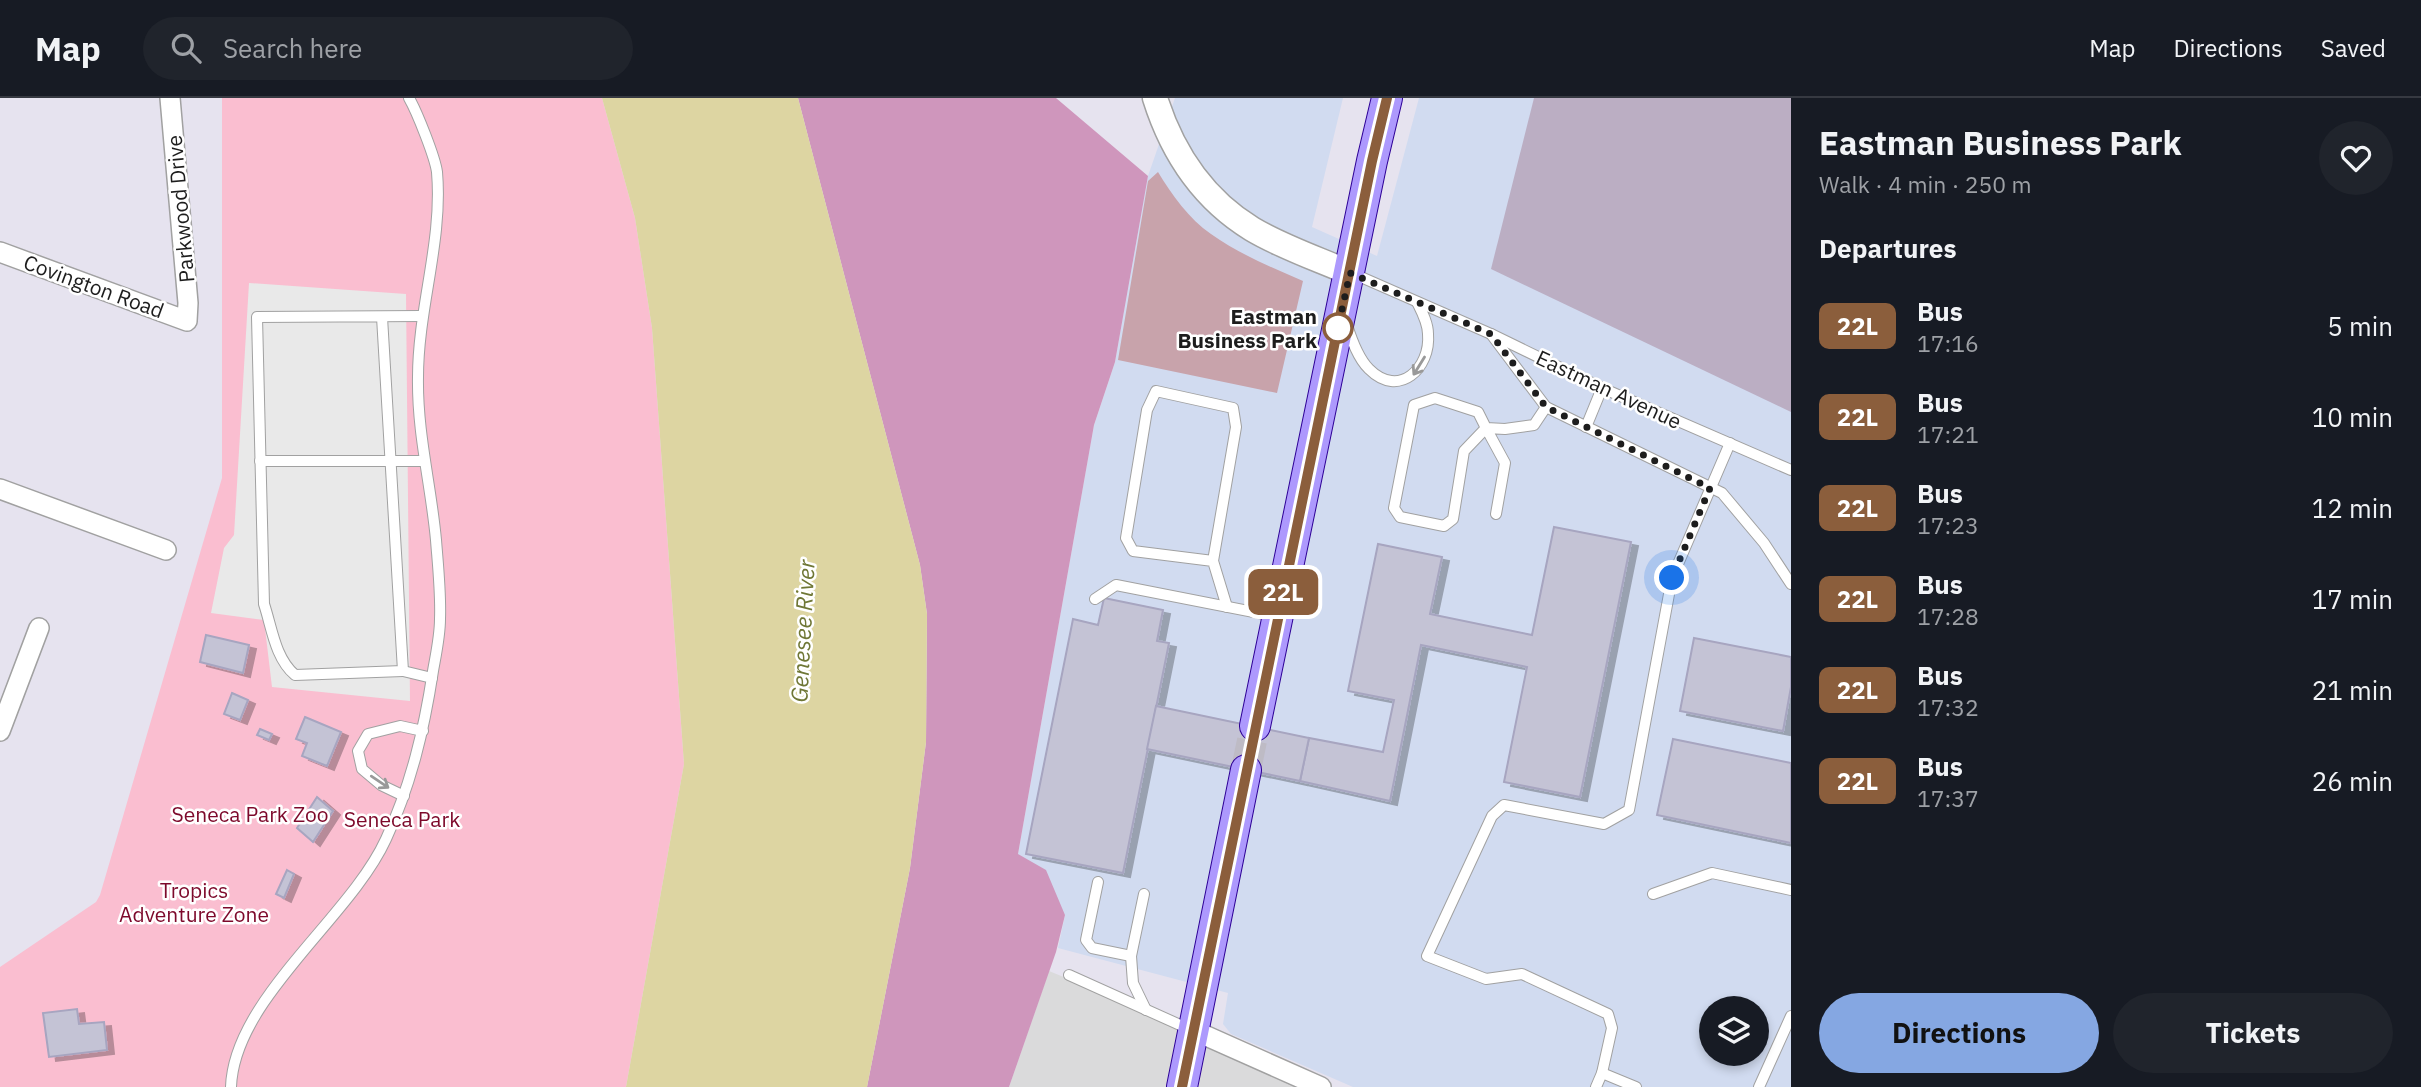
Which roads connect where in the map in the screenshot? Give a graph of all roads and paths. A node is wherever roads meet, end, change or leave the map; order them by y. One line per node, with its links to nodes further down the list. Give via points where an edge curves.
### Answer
1 (170, 98): 11 (street, Parkwood Drive)
2 (409, 98): 9 (lane, via 437,169 437,220)
3 (1155, 98): 6 (street, via 1171,140 1219,205 1252,229)
4 (1387, 98): 6 (main road)
5 (0, 252): 11 (street, Covington Road)
6 (1350, 273): 7 (lane, Eastman Avenue); 8 (main road)
7 (1418, 302): 8 (lane, one-way to 8, via 1429,334 1427,353 1412,377 1402,381 1371,372 1354,346); 12 (lane, Eastman Avenue)
8 (1342, 312): 30 (main road)
9 (422, 316): 10 (lane); 20 (lane, via 418,375)
10 (382, 317): 18 (lane, via 257,317); 19 (lane)
11 (187, 321)
12 (1491, 334): 13 (lane, Eastman Avenue); 14 (lane)
13 (1602, 388): 15 (lane); 17 (lane, Eastman Avenue)
14 (1546, 407): 15 (lane); 16 (lane, via 1534,425)
15 (1586, 427): 22 (lane)
16 (1486, 428): 16 (lane, via 1478,412 1435,398 1414,405 1394,508 1400,517 1444,526 1454,519 1465,451); 24 (lane, via 1506,463)
17 (1730, 443): 21 (lane, Eastman Avenue); 22 (lane)
18 (260, 461): 19 (lane); 32 (lane, via 264,604 284,665 295,675)
19 (390, 461): 20 (lane); 32 (lane)
20 (424, 461): 33 (lane, via 436,538 440,620)
21 (1791, 470)
22 (1710, 488): 27 (lane, via 1722,493); 48 (lane, via 1672,578 1629,810 1604,824 1504,805 1492,816 1427,956 1486,979 1522,974 1608,1014 1612,1028)
23 (0, 489): 25 (street)
24 (1496, 514)
25 (166, 550)
26 (1213, 561): 26 (lane, via 1236,427 1233,408 1156,391 1147,410 1126,538 1133,551); 29 (lane)
27 (1791, 584)
28 (1095, 599): 29 (lane, via 1116,585)
29 (1227, 607): 30 (lane)
30 (1278, 617): 34 (main road)
31 (39, 628): 35 (street)
32 (403, 671): 33 (lane)
33 (432, 678): 36 (lane)
34 (1255, 726)
35 (0, 730)
36 (423, 731): 38 (lane); 38 (lane, one-way to 38, via 400,726 368,734 358,751 362,769)
37 (1246, 770): 47 (main road)
38 (404, 796): 49 (lane, via 385,842 365,873 259,1011 244,1038)
39 (1098, 881): 43 (lane, via 1086,940 1092,948)
40 (1791, 890): 42 (lane, via 1712,873)
41 (1144, 894): 43 (lane)
42 (1653, 894)
43 (1131, 956): 45 (lane, via 1133,983)
44 (1069, 975): 45 (lane)
45 (1146, 1010): 47 (lane)
46 (1791, 1016): 54 (lane)
47 (1193, 1030): 50 (main road); 51 (street)
48 (1602, 1073): 52 (lane); 53 (lane)
49 (232, 1087)
50 (1182, 1087)
51 (1321, 1087)
52 (1596, 1087)
53 (1636, 1087)
54 (1759, 1087)

